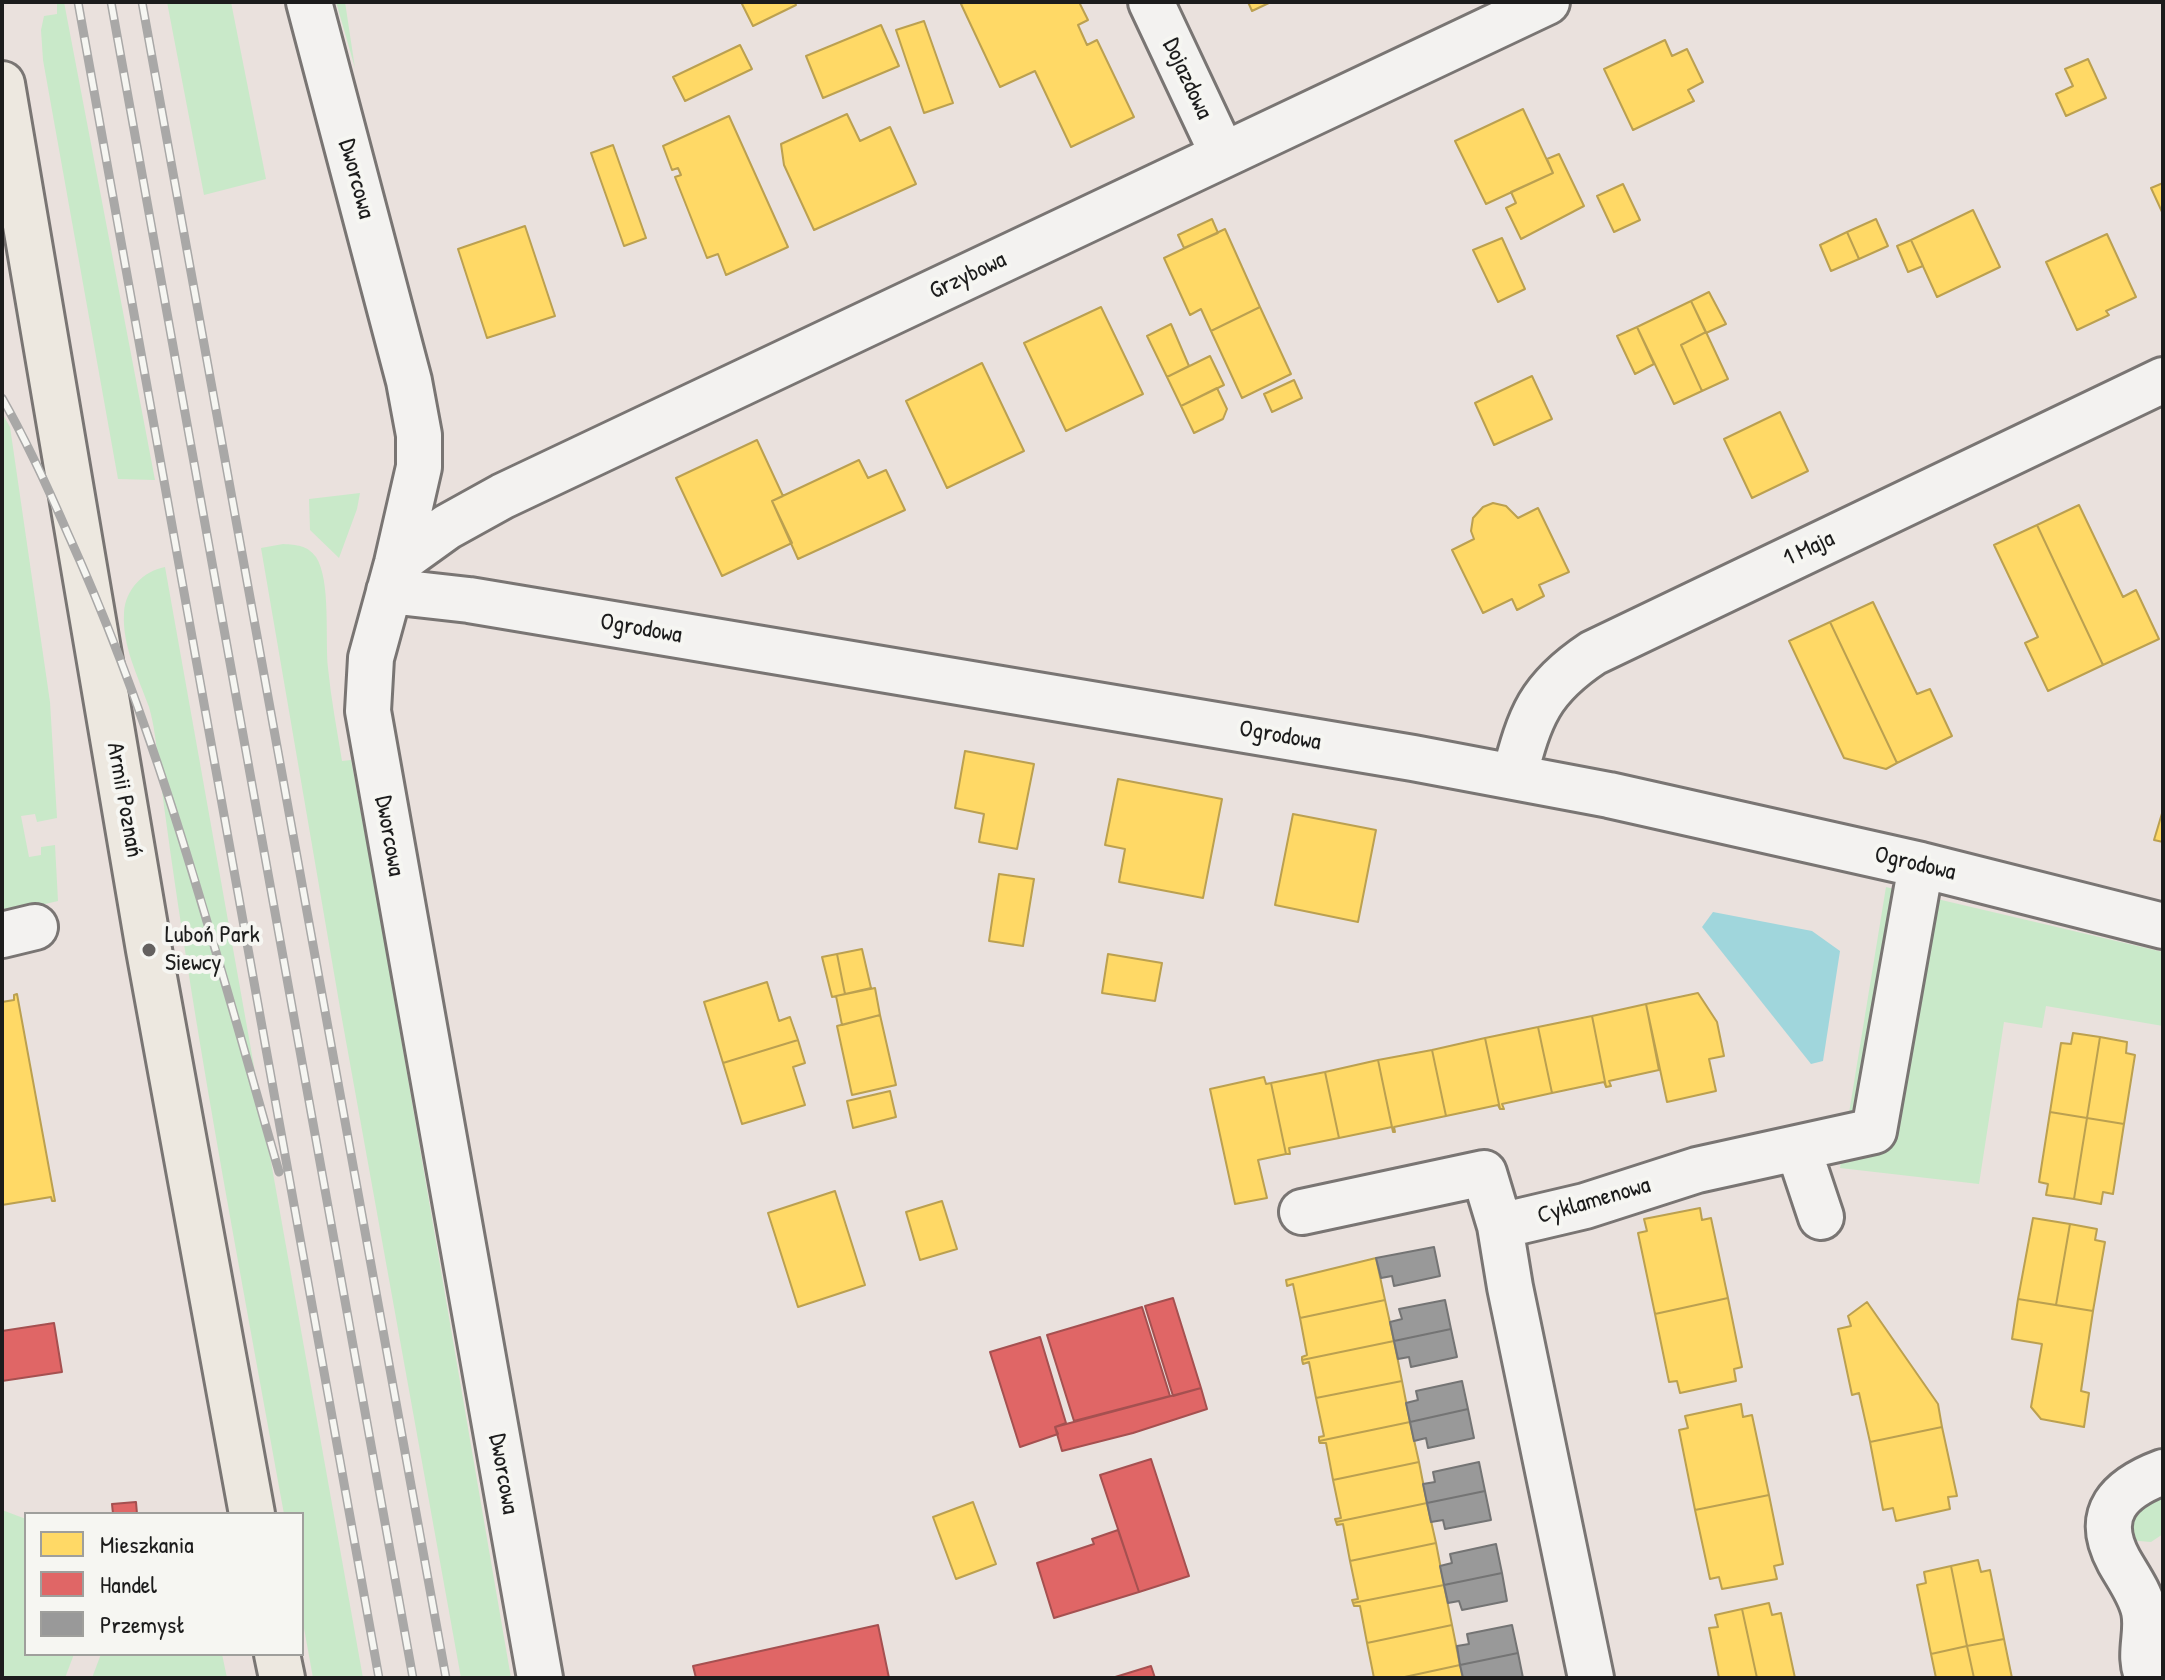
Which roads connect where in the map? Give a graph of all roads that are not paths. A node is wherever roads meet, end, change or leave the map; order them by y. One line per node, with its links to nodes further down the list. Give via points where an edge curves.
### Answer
1 (309, 2): 8 (street, Dworcowa, via 416,412 419,467)
2 (1151, 2): 5 (street, Dojazdowa)
3 (1547, 2): 5 (street, Grzybowa)
4 (2, 84): 6 (main road, Armii Poznań)
5 (1223, 155): 8 (street, Grzybowa, via 503,496 447,527)
6 (14, 216): 17 (main road, Armii Poznań)
7 (2163, 380): 9 (street, 1 Maja, via 1593,653 1555,681 1541,701)
8 (393, 577): 9 (street, Ogrodowa, via 469,600); 20 (street, Dworcowa, via 371,658 371,737)
9 (1514, 777): 10 (street, Ogrodowa)
10 (1921, 865): 11 (street, Ogrodowa); 12 (street, Cyklamenowa, via 1874,1131)
11 (2163, 926)
12 (1798, 1148): 14 (street); 15 (street, Cyklamenowa, via 1697,1170 1585,1206)
13 (1302, 1212): 15 (street, via 1484,1173)
14 (1821, 1217)
15 (1500, 1226): 21 (street)
16 (2163, 1472): 22 (street, via 2131,1485 2110,1517 2114,1547 2144,1609 2143,1667)
17 (252, 1512)
18 (277, 1656): 19 (main road)
19 (282, 1678)
20 (540, 1678)
21 (1591, 1678)
22 (2148, 1678)

